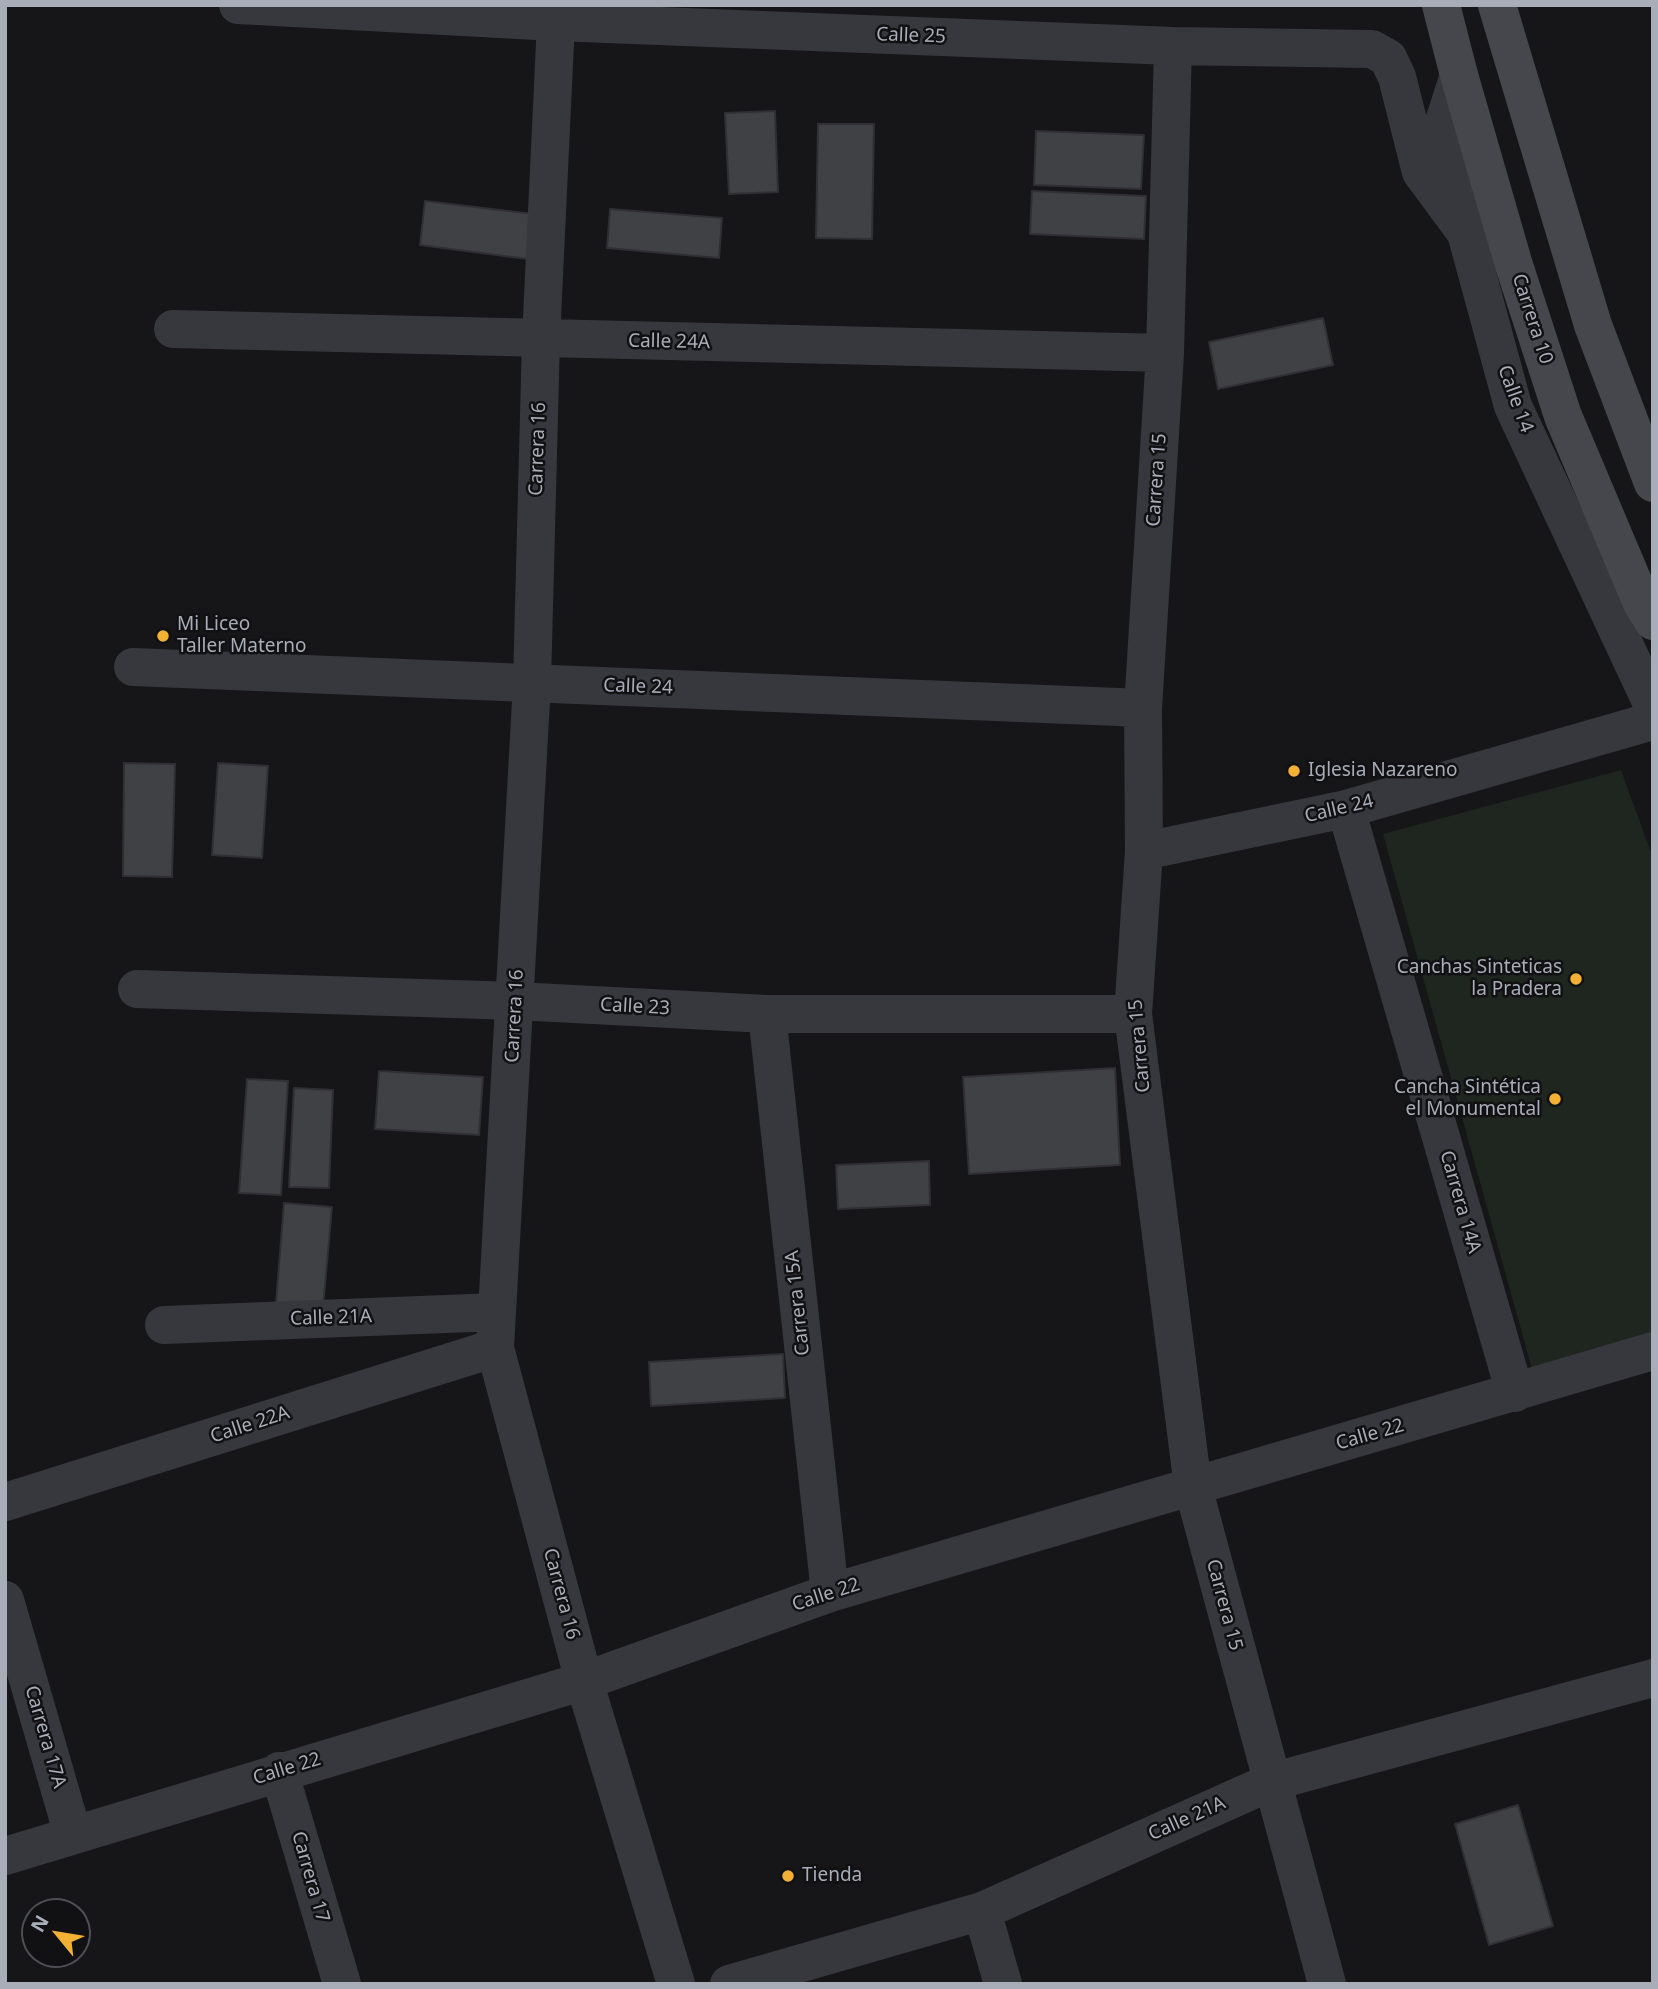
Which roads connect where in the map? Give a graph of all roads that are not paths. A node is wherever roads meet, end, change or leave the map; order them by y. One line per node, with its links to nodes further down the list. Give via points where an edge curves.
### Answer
1 (238, 5): 4 (street, Calle 25)
2 (1502, 20): 11 (main road, via 1592,326)
3 (1445, 21): 6 (main road, Carrera 10)
4 (556, 22): 5 (street, Calle 25); 9 (street, Carrera 16)
5 (1173, 46): 7 (street, Calle 25, via 1371,49 1388,58 1421,172); 10 (street, Carrera 15)
6 (1459, 75): 7 (street, Calle 14, via 1443,125); 12 (main road, Carrera 10, via 1563,416)
7 (1466, 233): 15 (street, Calle 14, via 1513,406)
8 (173, 328): 9 (street, Calle 24A)
9 (541, 339): 10 (street, Calle 24A); 14 (street, Carrera 16)
10 (1165, 353): 16 (street, Carrera 15)
11 (1653, 483)
12 (1653, 621)
13 (133, 667): 14 (street, Calle 24)
14 (532, 683): 16 (street, Calle 24); 21 (street, Carrera 16)
15 (1653, 706)
16 (1143, 708): 19 (street, Carrera 15)
17 (1653, 721): 18 (street, Calle 24)
18 (1346, 809): 19 (street, Calle 24); 27 (street, Carrera 14A)
19 (1143, 851): 23 (street, Carrera 15)
20 (137, 989): 21 (street, Calle 23)
21 (516, 1001): 22 (street, Calle 23); 25 (street, Carrera 16)
22 (766, 1014): 23 (street, Calle 23); 30 (street, Carrera 15A)
23 (1133, 1014): 28 (street, Carrera 15)
24 (164, 1325): 25 (street, Calle 21A)
25 (496, 1330): 29 (street, Calle 22A); 33 (street, Carrera 16)
26 (1653, 1351): 27 (street, Calle 22)
27 (1515, 1393): 28 (street, Calle 22)
28 (1193, 1487): 30 (street, Calle 22); 35 (street, Carrera 15)
29 (5, 1503)
30 (830, 1593): 33 (street, Calle 22)
31 (5, 1600): 36 (street, Carrera 17A)
32 (1653, 1678): 35 (street, Calle 21A)
33 (584, 1681): 34 (street, Calle 22); 40 (street, Carrera 16)
34 (279, 1771): 36 (street, Calle 22); 39 (street, Carrera 17)
35 (1271, 1782): 38 (street, Calle 21A); 43 (street, Carrera 15)
36 (73, 1835): 37 (street, Calle 22)
37 (5, 1856)
38 (982, 1911): 41 (street, Calle 21A); 42 (street)
39 (342, 1984)
40 (676, 1984)
41 (729, 1984)
42 (1003, 1984)
43 (1327, 1984)

